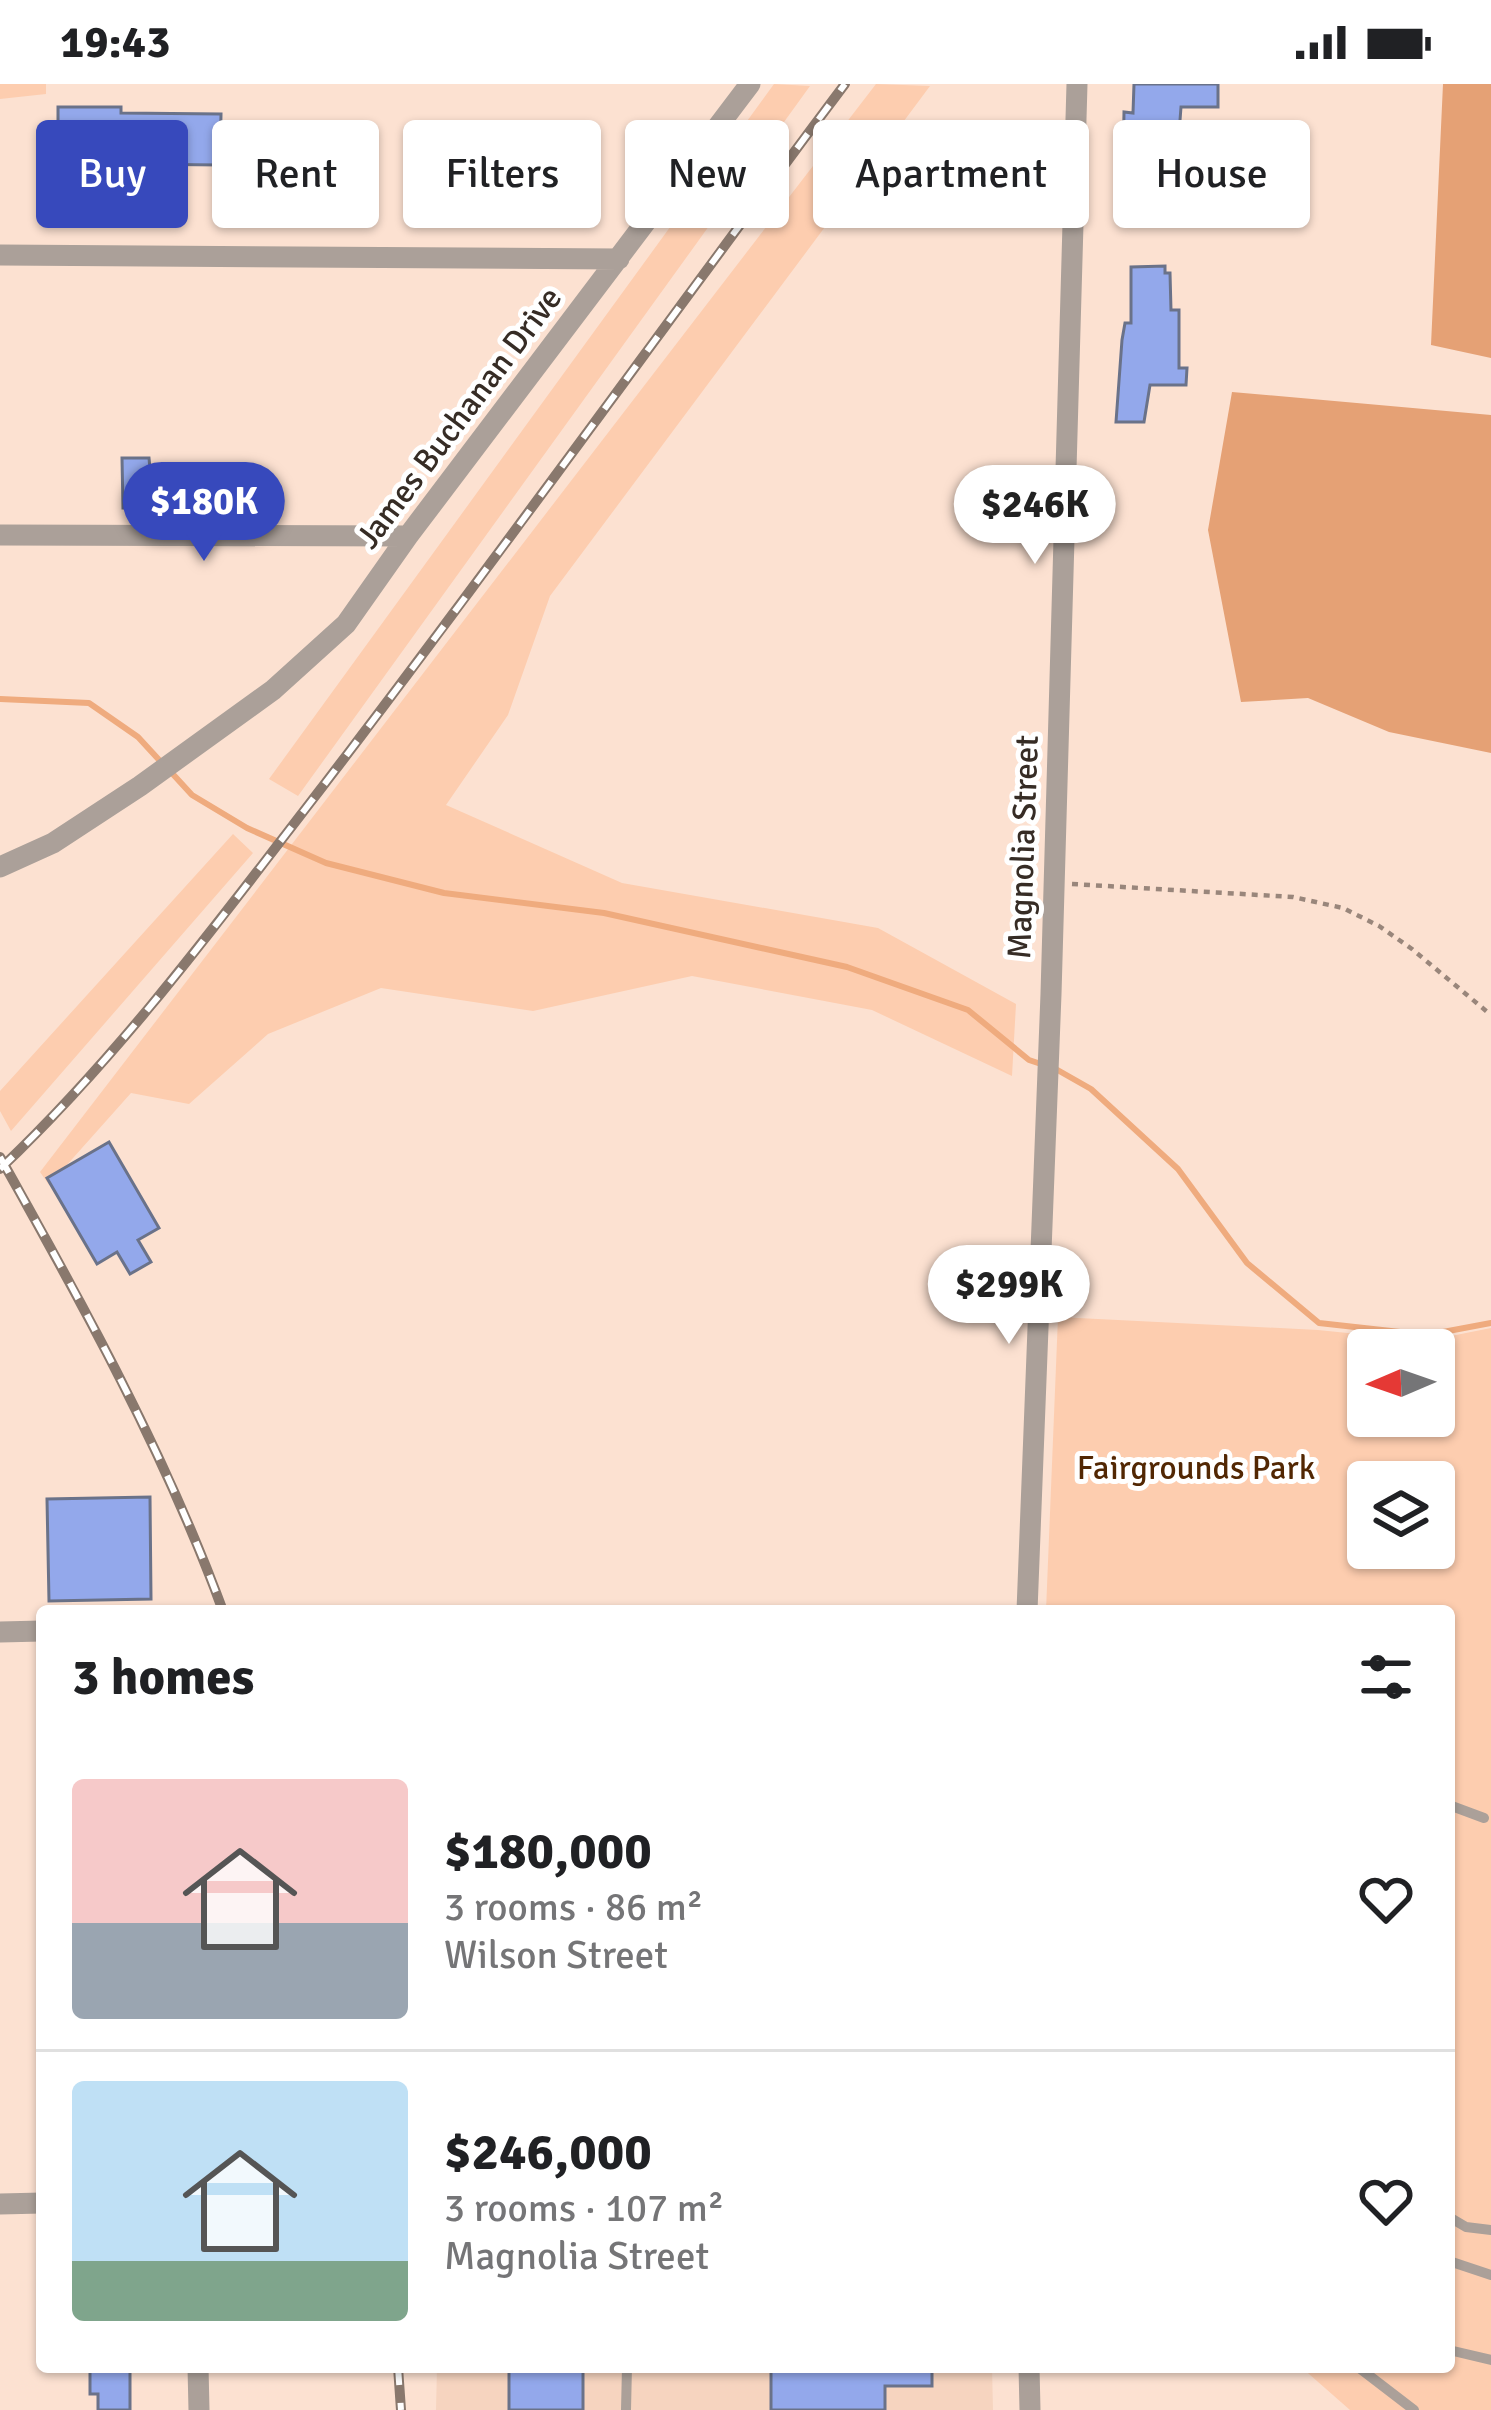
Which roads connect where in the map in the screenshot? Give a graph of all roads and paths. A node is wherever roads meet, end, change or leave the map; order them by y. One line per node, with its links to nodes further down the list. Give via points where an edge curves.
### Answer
1 (750, 84): 4 (street, James Buchanan Drive)
2 (1077, 84): 8 (street, Magnolia Street)
3 (0, 255): 4 (street)
4 (619, 259): 6 (street, James Buchanan Drive)
5 (0, 535): 6 (street)
6 (408, 536): 7 (street, James Buchanan Drive, via 346,624 273,691 53,844)
7 (0, 866)
8 (1054, 883): 9 (path, via 1293,897 1343,908 1412,949); 10 (street, Magnolia Street)
9 (1491, 1015)
10 (1028, 1605)
11 (0, 1631): 12 (street)
12 (36, 1631)
13 (1455, 1807): 14 (lane)
14 (1484, 1818)
15 (0, 2204): 16 (street)
16 (36, 2204)
17 (1455, 2220): 18 (lane)
18 (1491, 2230)
19 (1455, 2264): 20 (lane)
20 (1491, 2275)
21 (1455, 2351): 22 (lane)
22 (1491, 2360)
23 (198, 2373): 27 (street)
24 (627, 2373): 28 (lane)
25 (1029, 2373): 29 (street)
26 (1366, 2373): 30 (lane)
27 (199, 2410)
28 (626, 2410)
29 (1030, 2410)
30 (1414, 2410)

